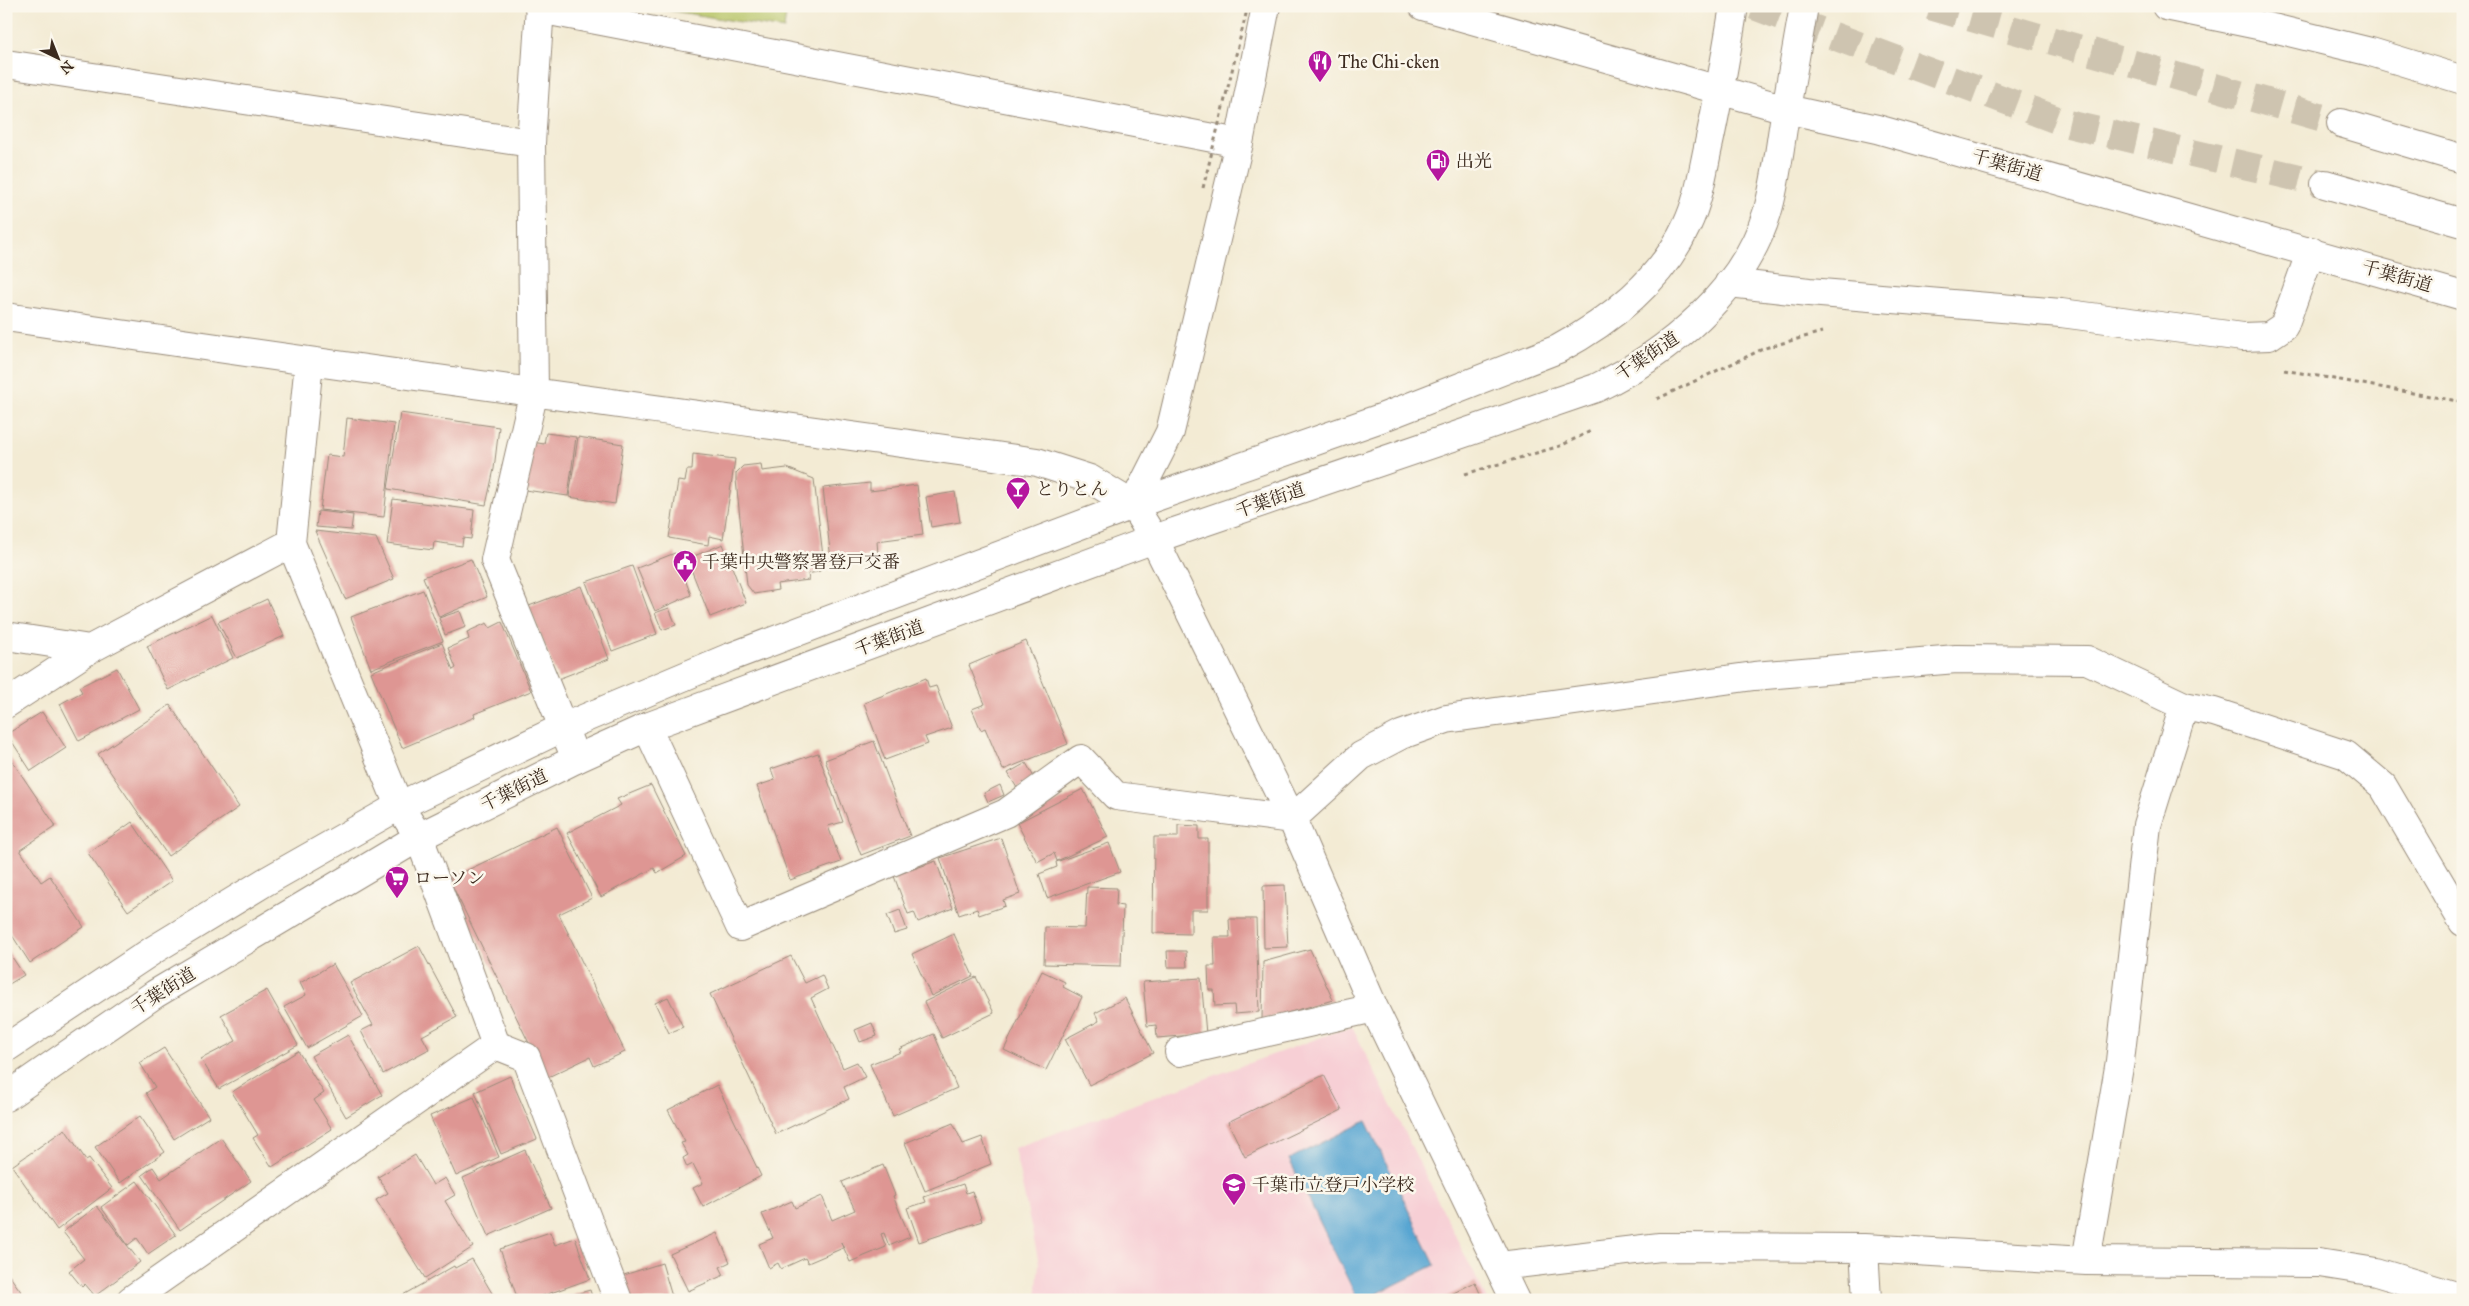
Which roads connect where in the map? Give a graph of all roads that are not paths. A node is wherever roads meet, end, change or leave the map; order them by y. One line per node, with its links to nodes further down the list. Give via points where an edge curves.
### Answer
1 (1266, 6): 13 (main road)
2 (1423, 6): 9 (main road)
3 (1734, 6): 9 (main road, 千葉街道)
4 (1804, 6): 10 (main road)
5 (2166, 6): 8 (main road, via 2362,50)
6 (540, 8): 12 (main road); 13 (main road)
7 (6, 64): 12 (main road)
8 (2463, 80)
9 (1720, 91): 10 (main road); 23 (main road, 千葉街道, via 1698,194 1687,225 1668,257 1644,285 1591,330 1558,349 1381,418)
10 (1786, 109): 17 (main road, 千葉街道, via 1877,129); 18 (main road, 千葉街道, via 1767,213)
11 (2341, 123): 14 (main road)
12 (531, 143): 22 (main road)
13 (1239, 143): 23 (main road, via 1170,432)
14 (2463, 159)
15 (2325, 184): 16 (main road)
16 (2463, 222)
17 (2311, 252): 18 (main road, via 2284,326 2268,336 2243,338 2061,313 1809,292); 19 (main road, 千葉街道)
18 (1730, 282): 24 (main road, 千葉街道, via 1687,329 1664,348 1596,388)
19 (2463, 296)
20 (6, 317): 21 (main road)
21 (309, 362): 22 (main road); 25 (main road)
22 (534, 391): 23 (main road, via 1037,462 1090,480); 30 (main road, via 495,560)
23 (1132, 504): 24 (main road); 30 (main road, 千葉街道, via 728,658)
24 (1154, 539): 31 (main road, 千葉街道); 34 (main road)
25 (291, 543): 27 (main road); 33 (main road)
26 (6, 636): 27 (main road)
27 (90, 649): 28 (main road)
28 (6, 704)
29 (2184, 706): 34 (main road, via 2087,660 1956,659 1754,676 1446,719 1401,735 1361,756); 36 (main road, via 2214,712 2346,755 2383,786); 43 (main road, via 2147,825 2120,1061)
30 (564, 727): 32 (main road); 33 (main road, 千葉街道)
31 (647, 728): 32 (main road, 千葉街道); 34 (main road, via 740,927 1006,813 1081,759 1116,796)
32 (576, 759): 35 (main road, 千葉街道)
33 (398, 806): 35 (main road); 39 (main road, 千葉街道, via 164,943)
34 (1292, 819): 37 (main road)
35 (419, 837): 38 (main road); 41 (main road, 千葉街道, via 155,994)
36 (2463, 922)
37 (1374, 1008): 40 (main road); 44 (main road)
38 (496, 1045): 45 (main road); 48 (main road, via 526,1057)
39 (6, 1048)
40 (1179, 1052)
41 (6, 1097)
42 (1864, 1248): 43 (main road); 44 (main road, via 1660,1247); 50 (main road)
43 (2086, 1261): 46 (main road, via 2319,1263 2376,1272)
44 (1500, 1266): 49 (main road)
45 (163, 1291): 47 (main road)
46 (2463, 1298)
47 (131, 1300)
48 (618, 1300)
49 (1515, 1300)
50 (1867, 1300)

